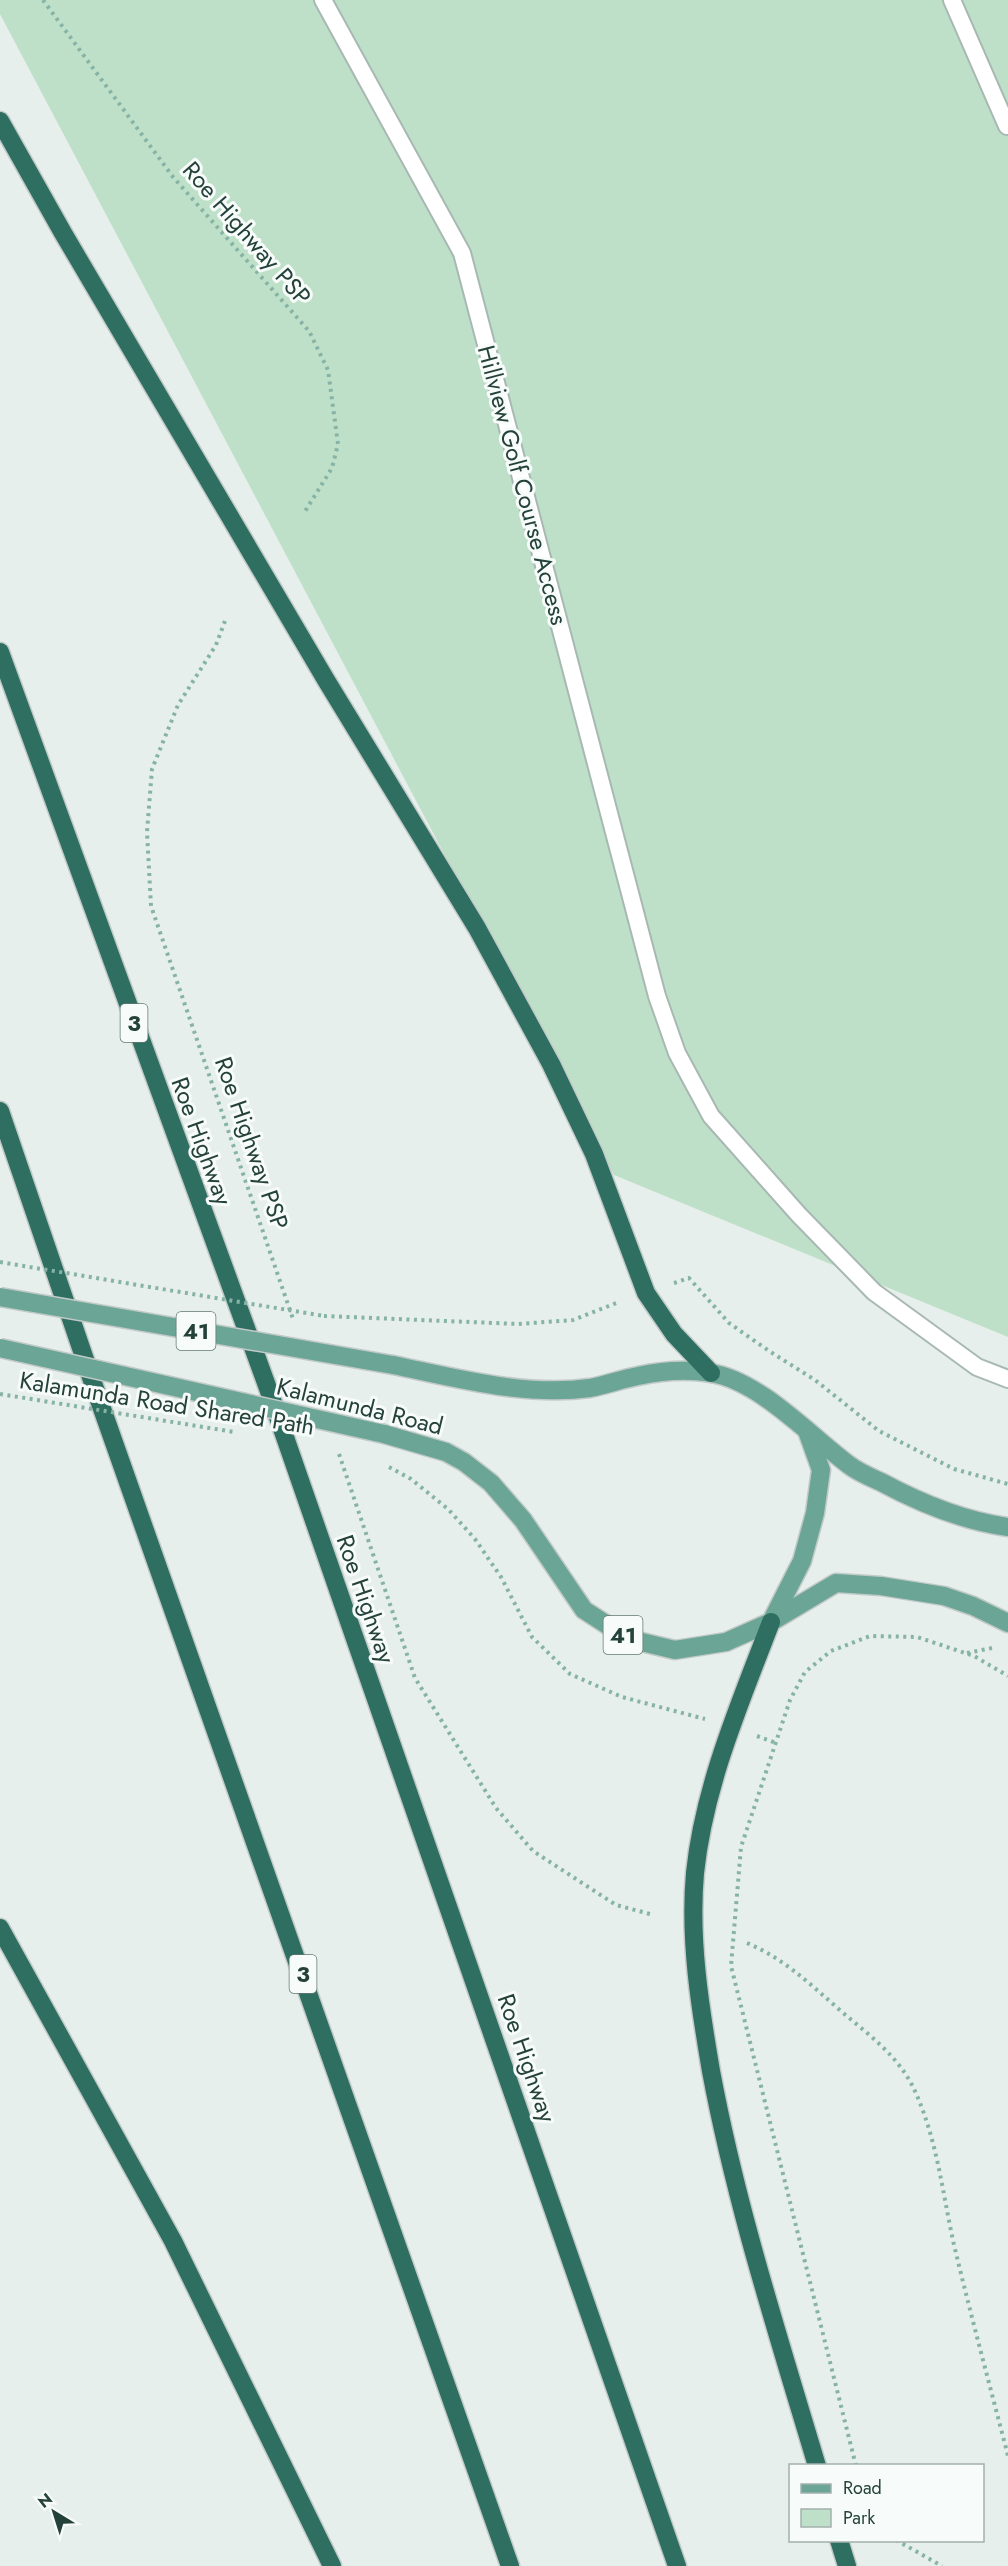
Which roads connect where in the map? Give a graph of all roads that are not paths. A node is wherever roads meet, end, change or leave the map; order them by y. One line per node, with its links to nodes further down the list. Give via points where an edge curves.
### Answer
1 (323, 0): 10 (lane, Hillview Golf Course Access, via 462,254 657,996 677,1053 711,1116 874,1292 977,1367)
2 (952, 0): 4 (lane)
3 (0, 121): 9 (highway, via 320,670 477,928 551,1064 594,1154 646,1293 674,1334)
4 (1007, 126)
5 (0, 652): 20 (highway, Roe Highway / 3, via 270,1394)
6 (0, 1111): 19 (highway, 3)
7 (0, 1298): 9 (main road, Kalamunda Road / 41, bridge, via 472,1381 540,1389 590,1388 639,1375 676,1371)
8 (0, 1348): 13 (main road, Kalamunda Road / 41, bridge, via 384,1434 446,1452 491,1483 524,1520 584,1610 629,1639 675,1650 726,1642)
9 (711, 1373): 11 (main road, Kalamunda Road / 41, via 741,1382)
10 (1008, 1379)
11 (806, 1429): 12 (main road, Kalamunda Road / 41, via 850,1466 916,1501 984,1524); 13 (main road, via 821,1470 815,1513 802,1562)
12 (1008, 1527)
13 (771, 1622): 14 (main road, Kalamunda Road / 41, via 836,1582 944,1596); 16 (highway, via 711,1787 696,1873 695,1947 701,2015 723,2134)
14 (1008, 1623)
15 (0, 1929): 18 (highway, via 173,2241)
16 (816, 2464)
17 (839, 2542): 21 (highway)
18 (332, 2566)
19 (510, 2566)
20 (678, 2566)
21 (847, 2566)

